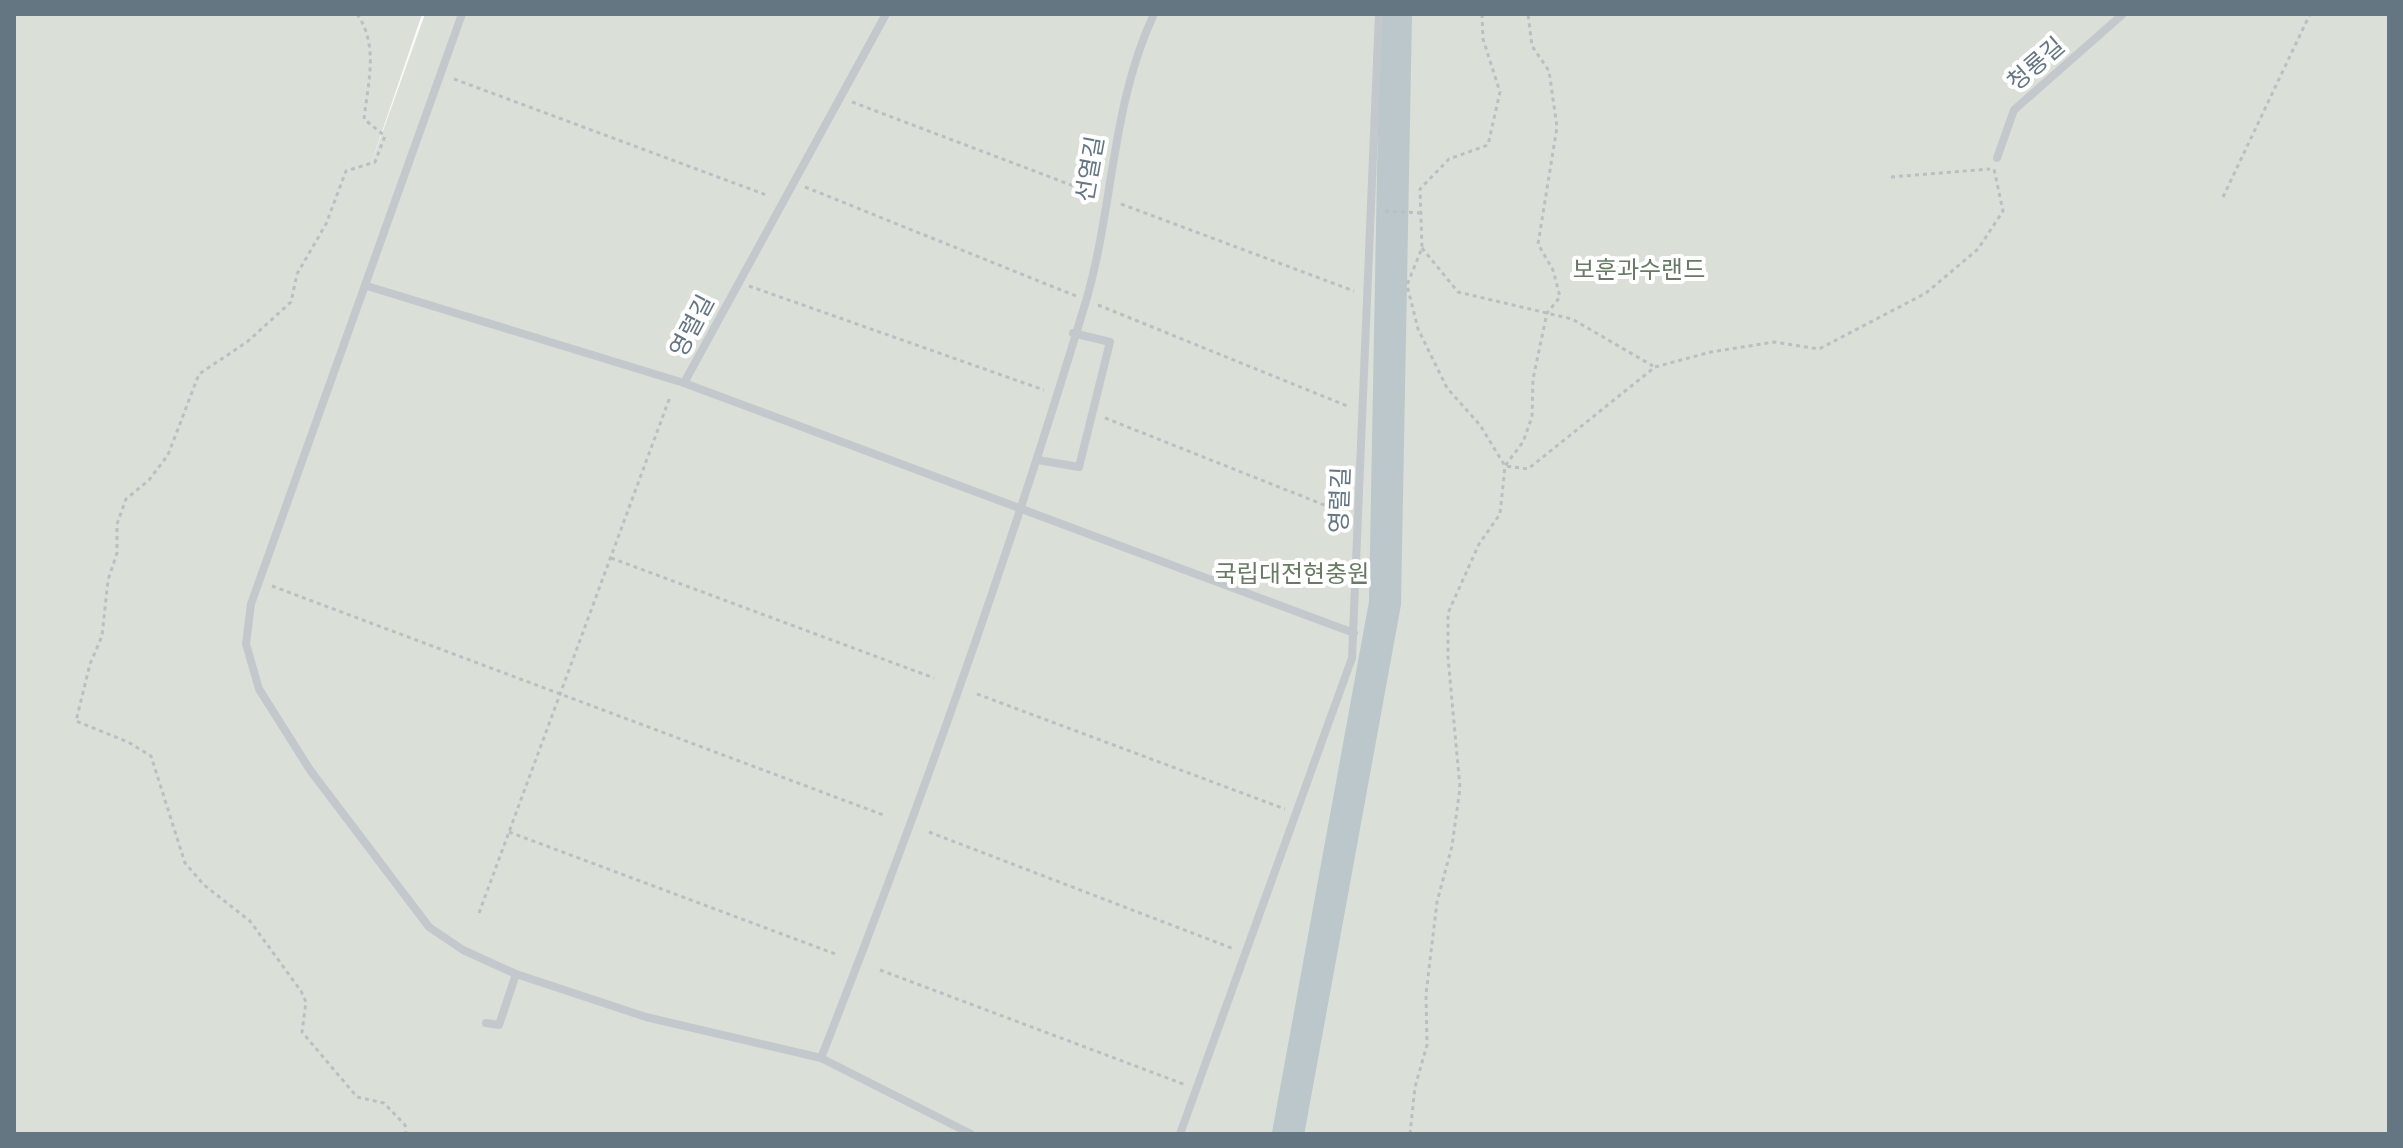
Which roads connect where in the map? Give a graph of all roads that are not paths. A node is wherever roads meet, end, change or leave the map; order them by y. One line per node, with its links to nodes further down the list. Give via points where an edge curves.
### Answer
1 (462, 14): 7 (lane)
2 (886, 14): 9 (lane, 영렬길)
3 (1154, 14): 8 (lane, 선열길, via 1129,74 1086,300)
4 (1379, 14): 12 (lane, 영렬길)
5 (2123, 14): 6 (lane, 청룡길, via 2014,110)
6 (1997, 158)
7 (367, 286): 9 (lane); 13 (lane, via 251,604 246,644 259,689 310,770 429,927 463,950)
8 (1073, 333): 10 (lane); 10 (lane, via 1110,342 1079,467)
9 (684, 383): 11 (lane, 영렬길)
10 (1038, 460): 11 (lane)
11 (1022, 512): 12 (lane, 영렬길); 15 (lane, via 913,821)
12 (1354, 633): 17 (lane, via 1352,658)
13 (516, 974): 14 (lane, via 499,1025); 15 (lane, via 646,1017)
14 (486, 1023)
15 (821, 1058): 16 (lane)
16 (971, 1134)
17 (1180, 1134)

